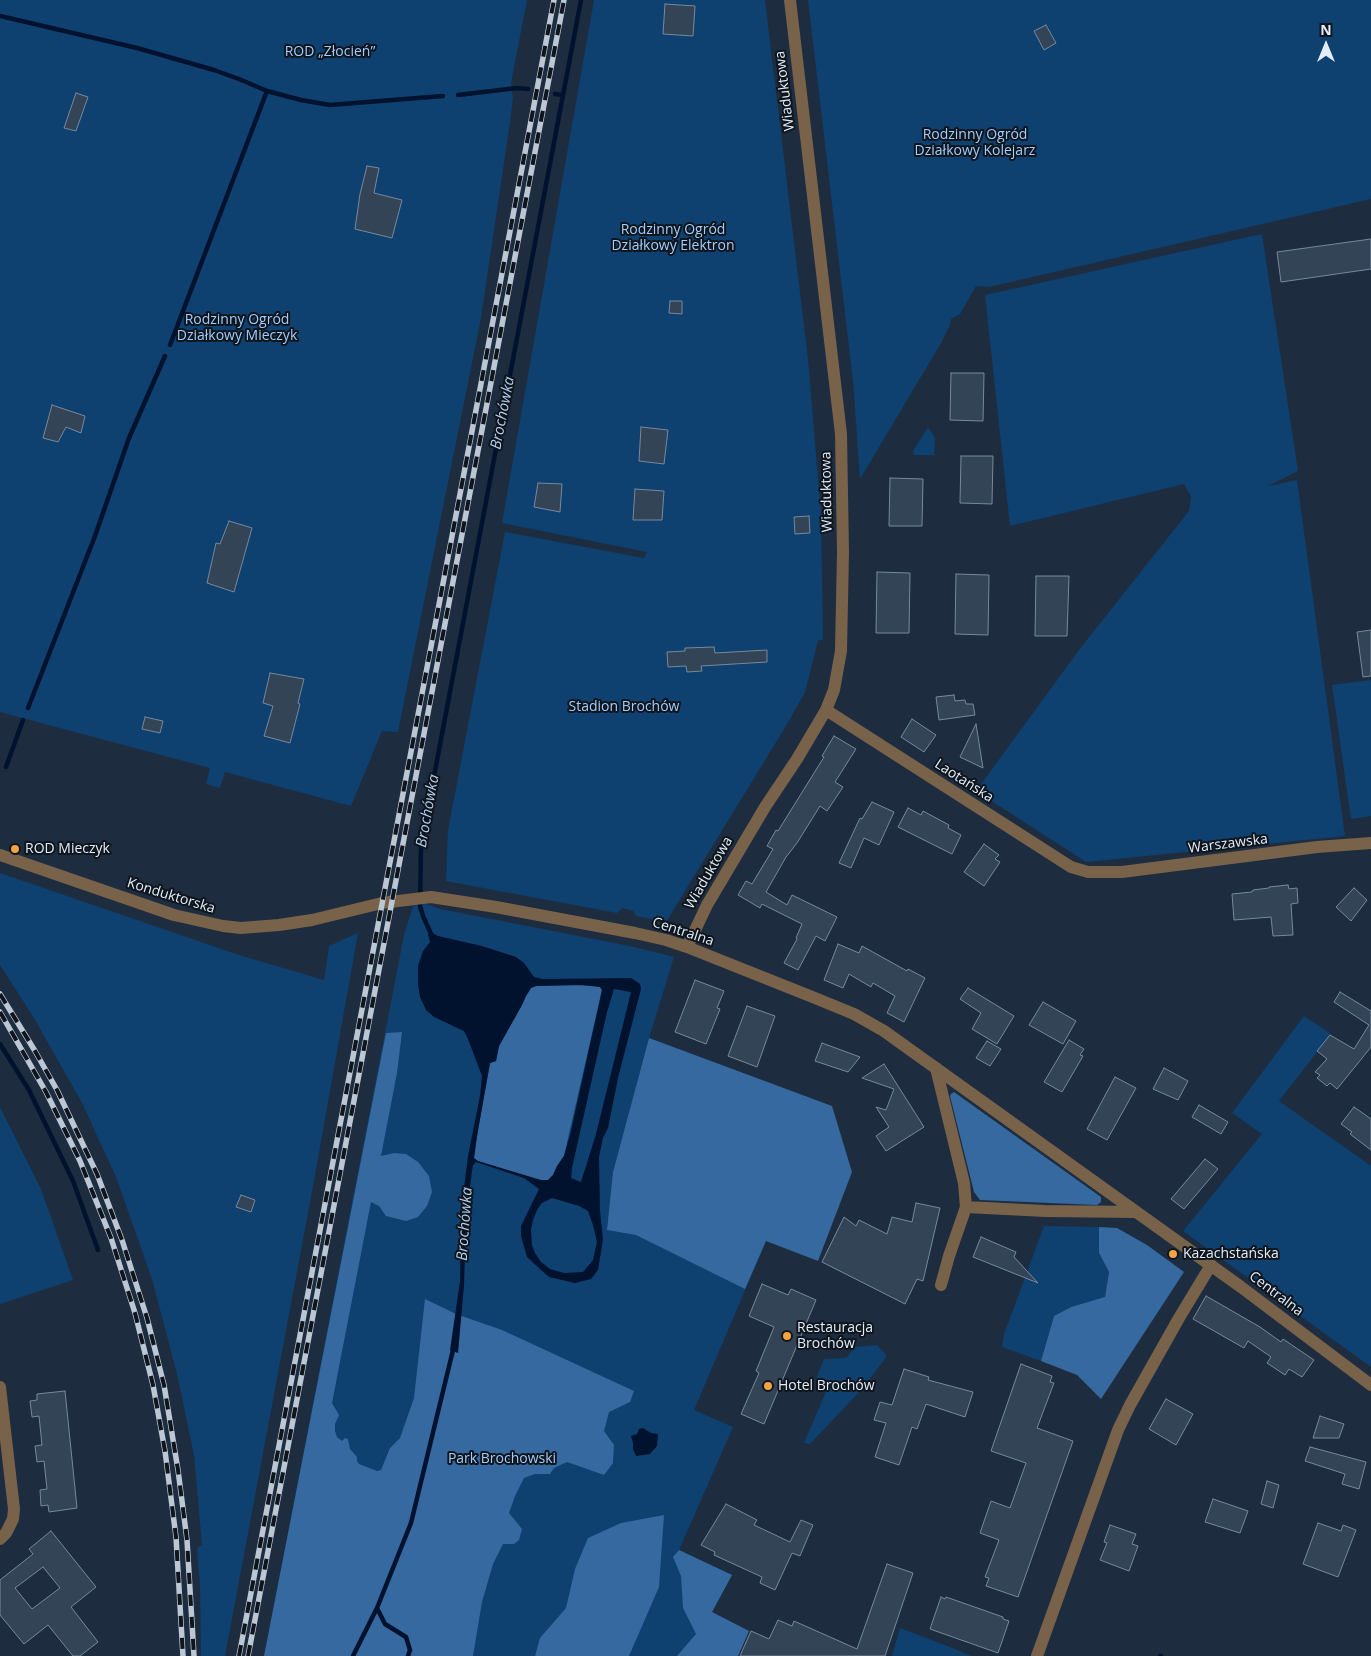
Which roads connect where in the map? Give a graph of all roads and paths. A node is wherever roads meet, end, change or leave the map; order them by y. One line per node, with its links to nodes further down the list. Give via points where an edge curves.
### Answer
1 (790, 0): 2 (street, Wiaduktowa, via 841,434 841,651 834,690)
2 (826, 710): 5 (street, Laotańska, via 1071,867); 7 (street, Wiaduktowa, via 707,905)
3 (1371, 843): 5 (street, Warszawska, via 1122,872)
4 (0, 855): 6 (street, Konduktorska, via 174,915 223,926 279,925)
5 (1088, 872)
6 (403, 900): 7 (street, Centralna, via 431,897 488,905 635,933)
7 (687, 947): 8 (street, Centralna, via 854,1014)
8 (936, 1068): 9 (street, via 962,1174); 10 (street, Centralna)
9 (966, 1207): 10 (street); 12 (street)
10 (1136, 1212): 11 (street, Centralna)
11 (1211, 1265): 13 (street, Centralna); 16 (street, via 1118,1430)
12 (941, 1285)
13 (1371, 1385)
14 (0, 1387): 15 (street, via 14,1509 13,1519)
15 (0, 1539)
16 (1037, 1656)

